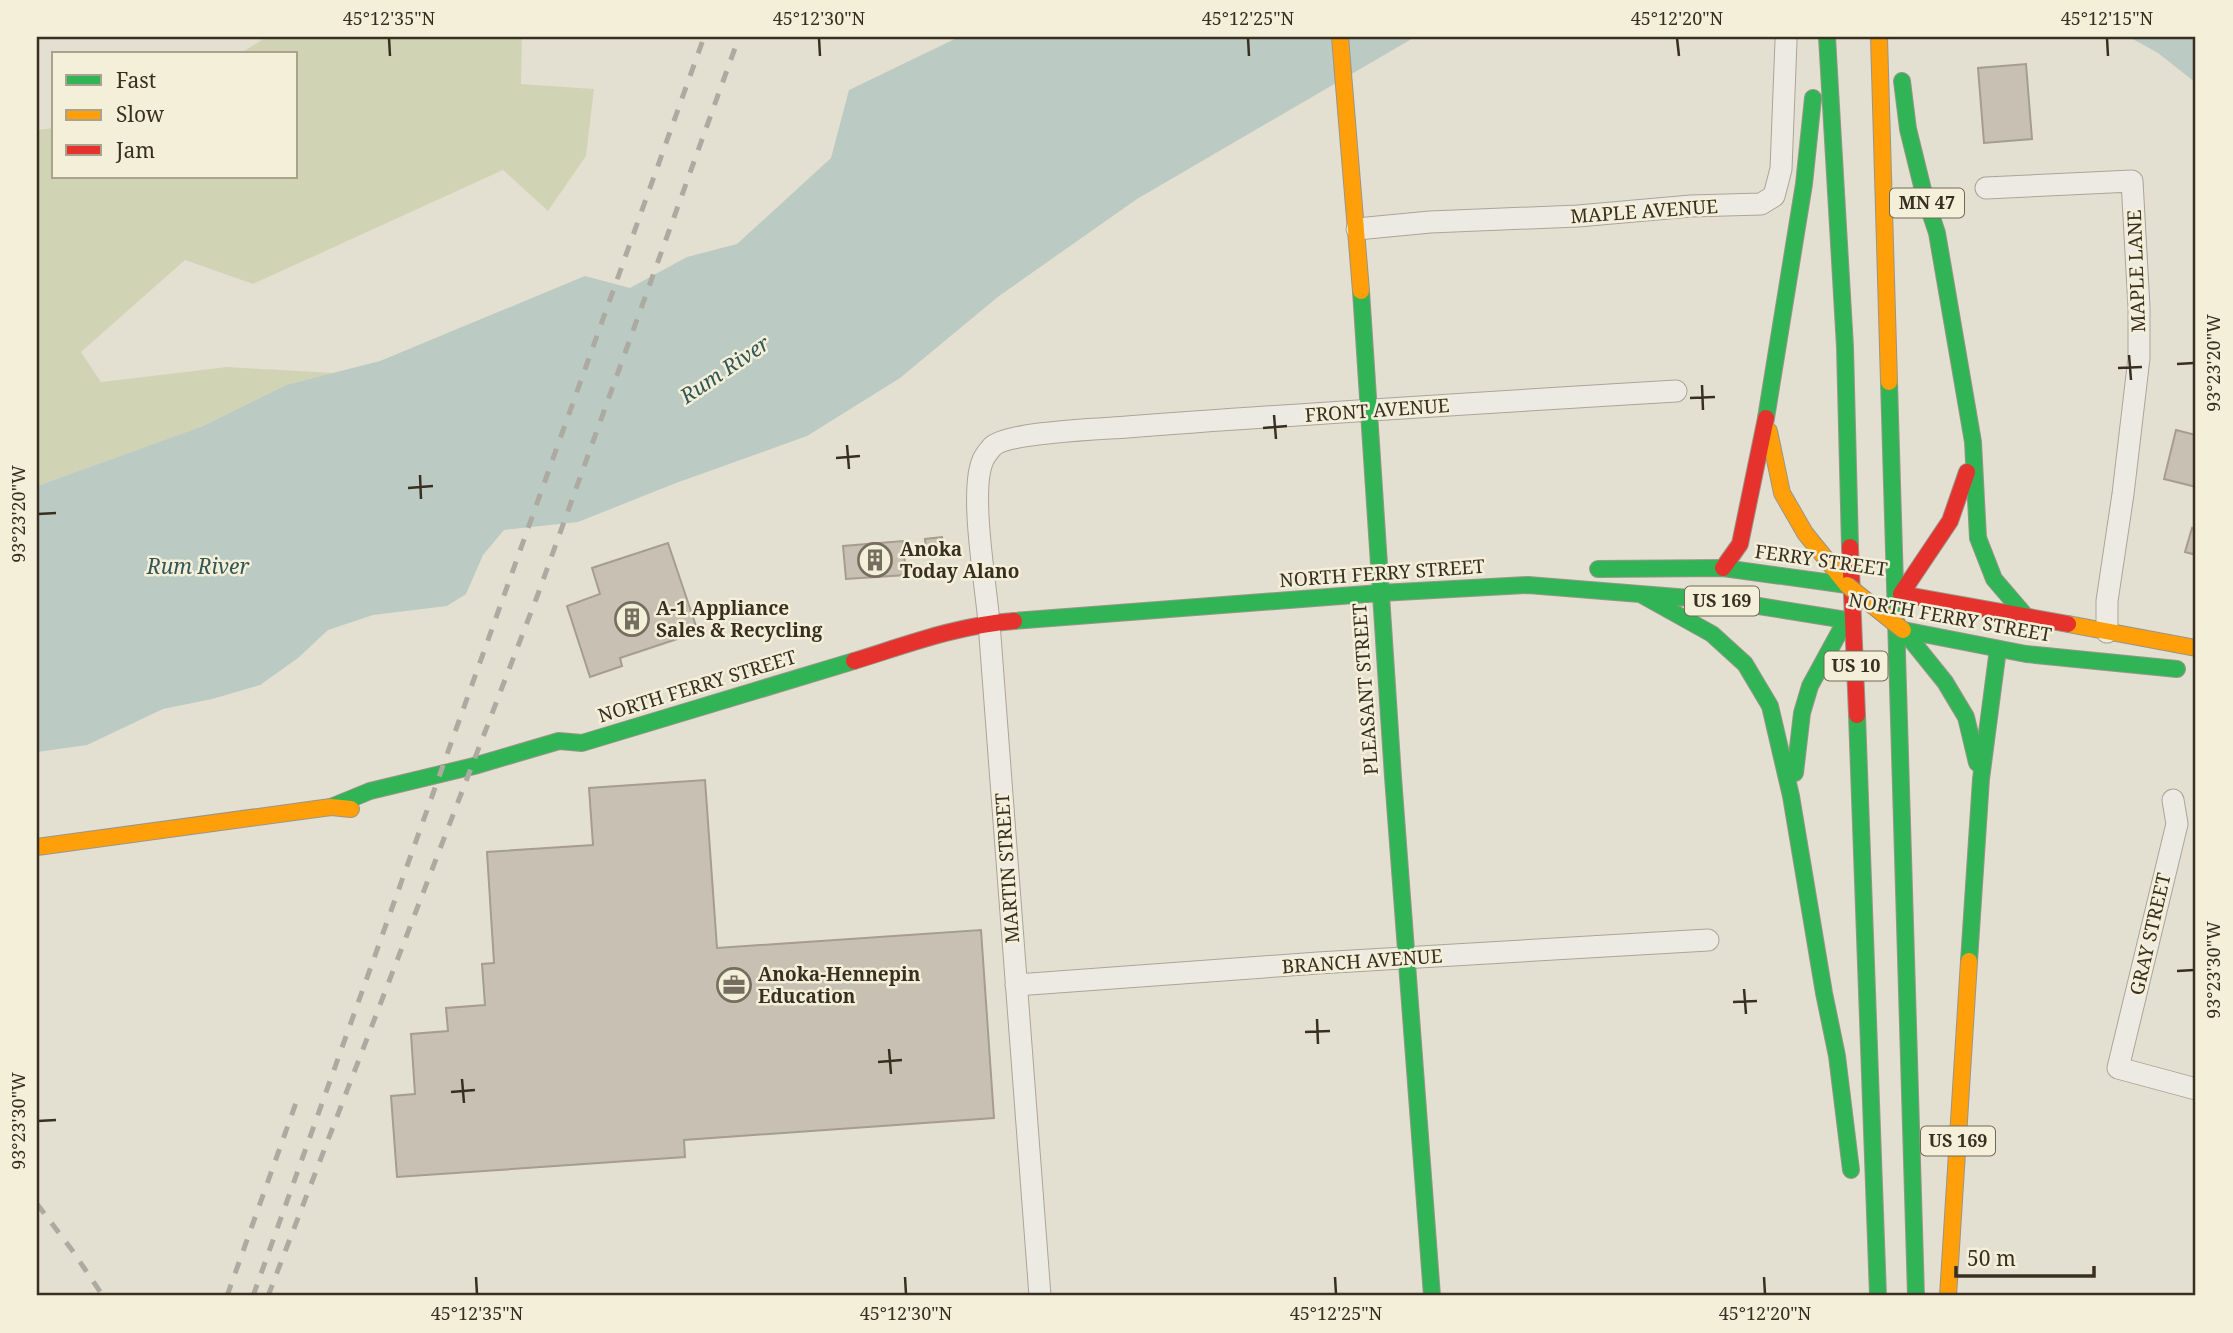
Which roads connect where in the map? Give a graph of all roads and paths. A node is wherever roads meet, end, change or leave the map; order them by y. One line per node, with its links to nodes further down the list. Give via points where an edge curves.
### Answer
1 (1340, 37): 8 (main road, PLEASANT STREET)
2 (1818, 37): 11 (main road, via 1804,184)
3 (1827, 37): 46 (main road, US 10, via 1846,347)
4 (1879, 37): 47 (main road, US 10)
5 (1786, 41): 8 (street, MAPLE AVENUE, via 1781,169 1774,196 1761,204)
6 (1900, 65): 12 (main road, MN 47, via 1908,129 1937,233)
7 (1986, 188): 25 (street, MAPLE LANE, via 2132,180 2139,358 2107,601)
8 (1357, 229): 10 (main road, PLEASANT STREET)
9 (1676, 391): 10 (street, FRONT AVENUE)
10 (1369, 410): 13 (street, FRONT AVENUE, via 1059,432); 17 (main road, PLEASANT STREET)
11 (1766, 419): 14 (main road, via 1740,544); 16 (main road, via 1782,493 1805,533)
12 (1973, 442): 18 (main road, via 1963,495 1948,526); 21 (main road, MN 47, via 1978,538 1994,579)
13 (995, 444): 23 (street, MARTIN STREET, via 983,459 978,483)
14 (1723, 568): 15 (main road, FERRY STREET / US 169, via 1590,569); 16 (main road, FERRY STREET / US 169)
15 (1528, 585): 17 (main road, NORTH FERRY STREET); 19 (main road, NORTH FERRY STREET / US 169)
16 (1847, 585): 18 (main road, FERRY STREET / US 169); 20 (main road, bridge)
17 (1380, 593): 23 (main road, NORTH FERRY STREET); 38 (main road, PLEASANT STREET)
18 (1901, 594): 20 (main road); 21 (main road, FERRY STREET / US 169)
19 (1642, 595): 22 (main road, NORTH FERRY STREET / US 169, via 1727,601); 32 (main road, US 169, via 1712,634 1745,664 1770,706)
20 (1874, 607): 22 (main road); 24 (main road, bridge)
21 (2024, 614): 25 (main road, FERRY STREET / US 169)
22 (1846, 620): 24 (main road, NORTH FERRY STREET / US 169); 32 (main road, via 1810,686)
23 (989, 623): 29 (main road, NORTH FERRY STREET); 39 (street, MARTIN STREET)
24 (1903, 630): 27 (main road, NORTH FERRY STREET / US 169); 31 (main road, via 1945,682 1966,717)
25 (2107, 632): 26 (main road, US 169)
26 (2196, 648)
27 (1998, 649): 28 (main road, NORTH FERRY STREET / US 169); 31 (main road, US 169)
28 (2196, 672)
29 (582, 743): 30 (main road, NORTH FERRY STREET); 34 (main road, NORTH FERRY STREET, via 559,741 370,791)
30 (563, 758)
31 (1981, 779): 48 (main road, US 169)
32 (1791, 796): 41 (main road, US 169, via 1837,1056)
33 (2173, 800): 40 (street, GRAY STREET, via 2177,824 2118,1068)
34 (331, 807): 35 (main road, NORTH FERRY STREET); 36 (main road, NORTH FERRY STREET)
35 (372, 810)
36 (37, 847)
37 (1708, 940): 38 (street, BRANCH AVENUE)
38 (1408, 958): 39 (street, BRANCH AVENUE); 44 (main road, PLEASANT STREET)
39 (1016, 985): 43 (street, MARTIN STREET)
40 (2196, 1089)
41 (1853, 1189)
42 (1860, 1243): 45 (main road)
43 (1040, 1296)
44 (1433, 1296)
45 (1867, 1296)
46 (1878, 1296)
47 (1916, 1296)
48 (1948, 1296)

